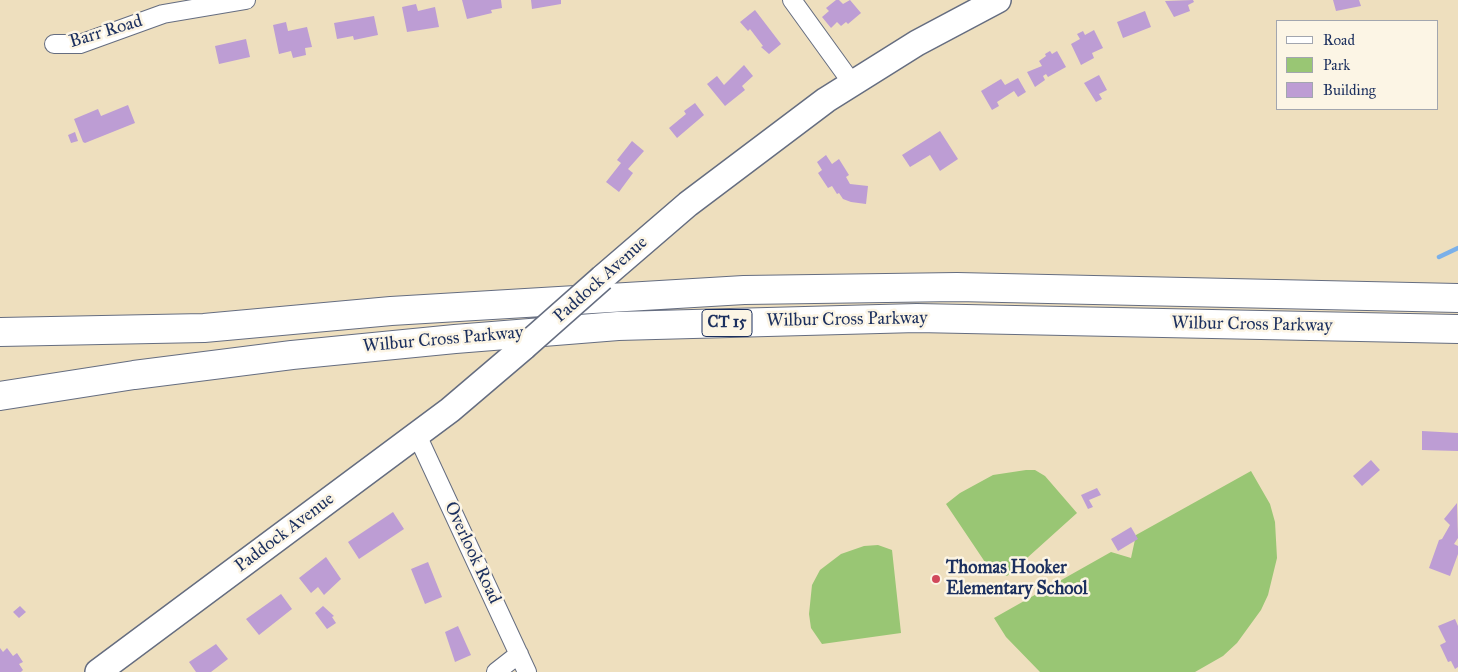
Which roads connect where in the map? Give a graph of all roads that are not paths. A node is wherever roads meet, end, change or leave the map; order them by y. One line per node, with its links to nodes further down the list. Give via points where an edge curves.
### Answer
1 (246, 0): 4 (street, Barr Road, via 163,14 80,44)
2 (792, 0): 5 (street)
3 (998, 0): 5 (main road, Paddock Avenue, via 926,38)
4 (54, 44)
5 (852, 83): 10 (main road, Paddock Avenue, bridge, via 720,178 470,394)
6 (1458, 298): 8 (highway, Wilbur Cross Parkway / CT 15, via 957,287 744,290 391,311 204,328)
7 (1458, 329): 9 (highway, Wilbur Cross Parkway / CT 15, via 926,318 638,326 331,350)
8 (0, 332)
9 (0, 396)
10 (417, 435): 11 (street, Overlook Road); 12 (main road, Paddock Avenue)
11 (519, 654): 13 (street); 14 (street, Overlook Road)
12 (98, 672)
13 (496, 672)
14 (527, 672)

